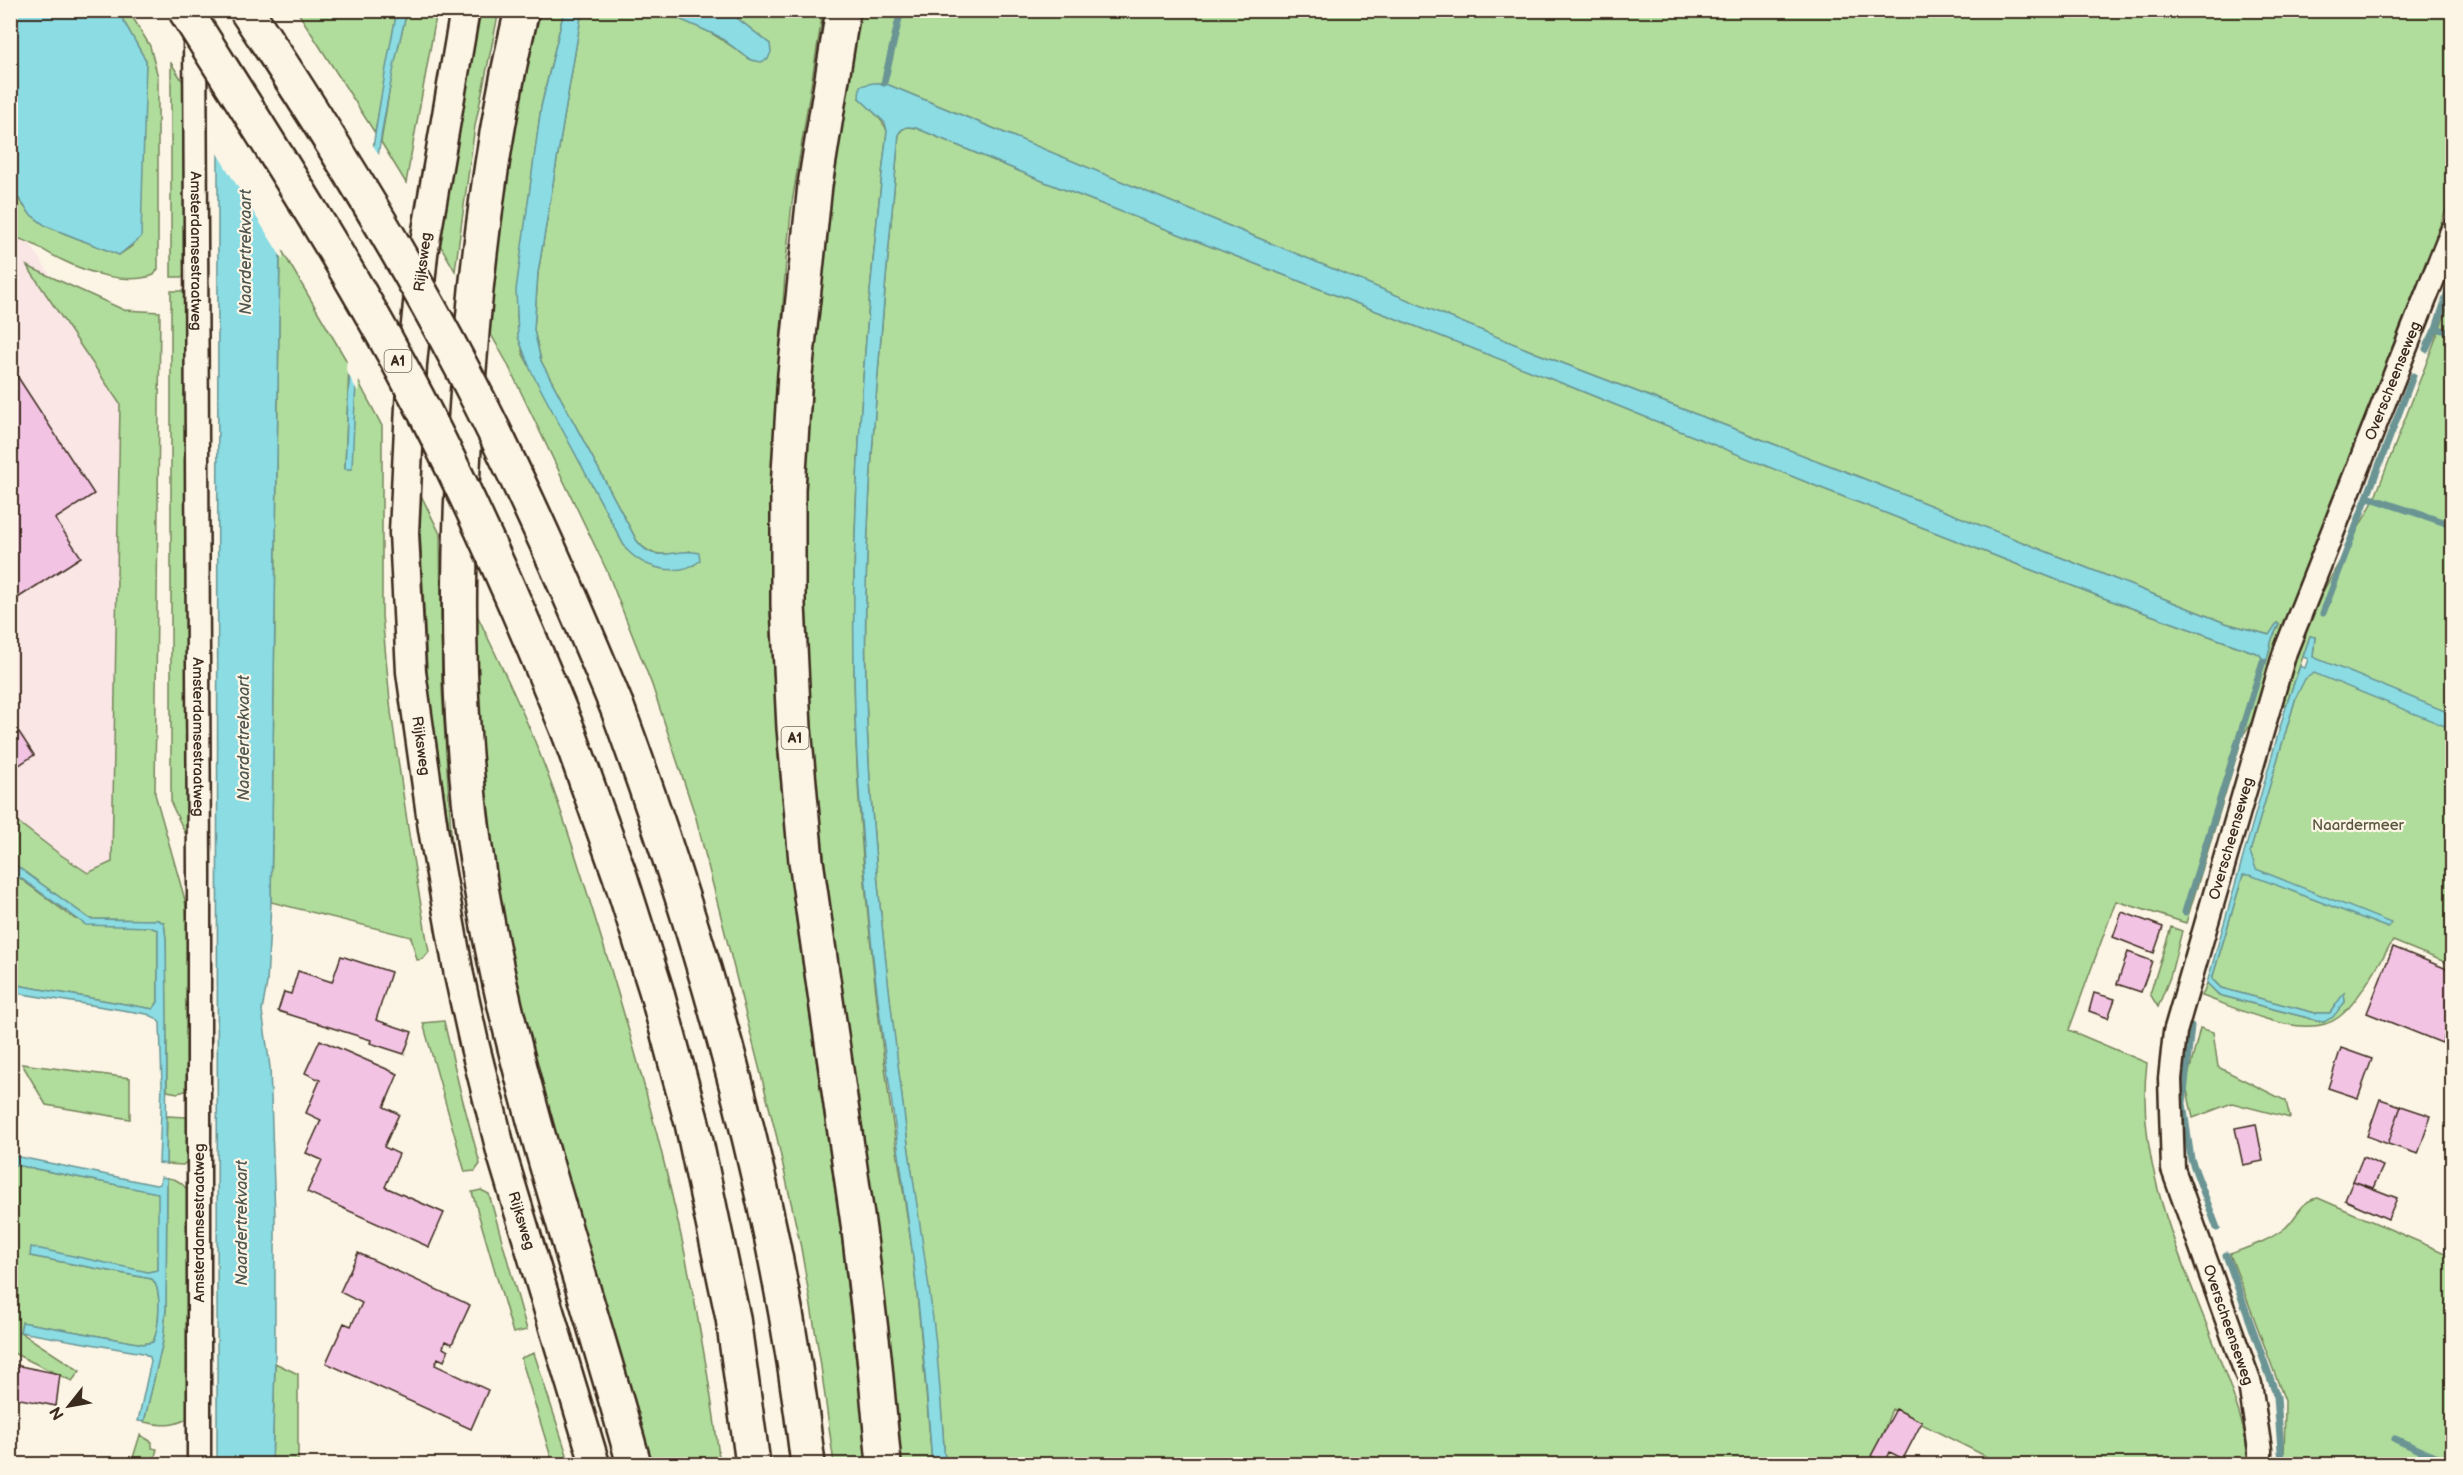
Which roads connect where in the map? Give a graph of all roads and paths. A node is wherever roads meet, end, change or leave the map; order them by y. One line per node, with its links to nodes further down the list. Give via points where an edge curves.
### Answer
1 (185, 10): 11 (highway, A1, bridge, via 293,182 402,369 504,578 569,733 624,887 692,1123 733,1318)
2 (195, 10): 8 (street, Amsterdamsestraatweg)
3 (246, 10): 12 (highway, bridge, via 399,253 464,371 546,541 617,707 700,951 742,1110 787,1323)
4 (465, 10): 9 (main road, Rijksweg, via 423,254 412,364 404,533 411,672 432,829 474,1043 502,1155)
5 (522, 10): 10 (highway, via 493,157 475,284 459,557 464,735 477,862 520,1075)
6 (843, 10): 13 (highway, A1, via 815,185 795,374 788,489 789,605 794,728 807,861 861,1241)
7 (2452, 231): 14 (street, Overscheenseweg, via 2285,652 2175,1032 2170,1079 2173,1169 2250,1384)
8 (199, 1464)
9 (596, 1464)
10 (634, 1464)
11 (753, 1464)
12 (808, 1464)
13 (884, 1464)
14 (2260, 1464)

